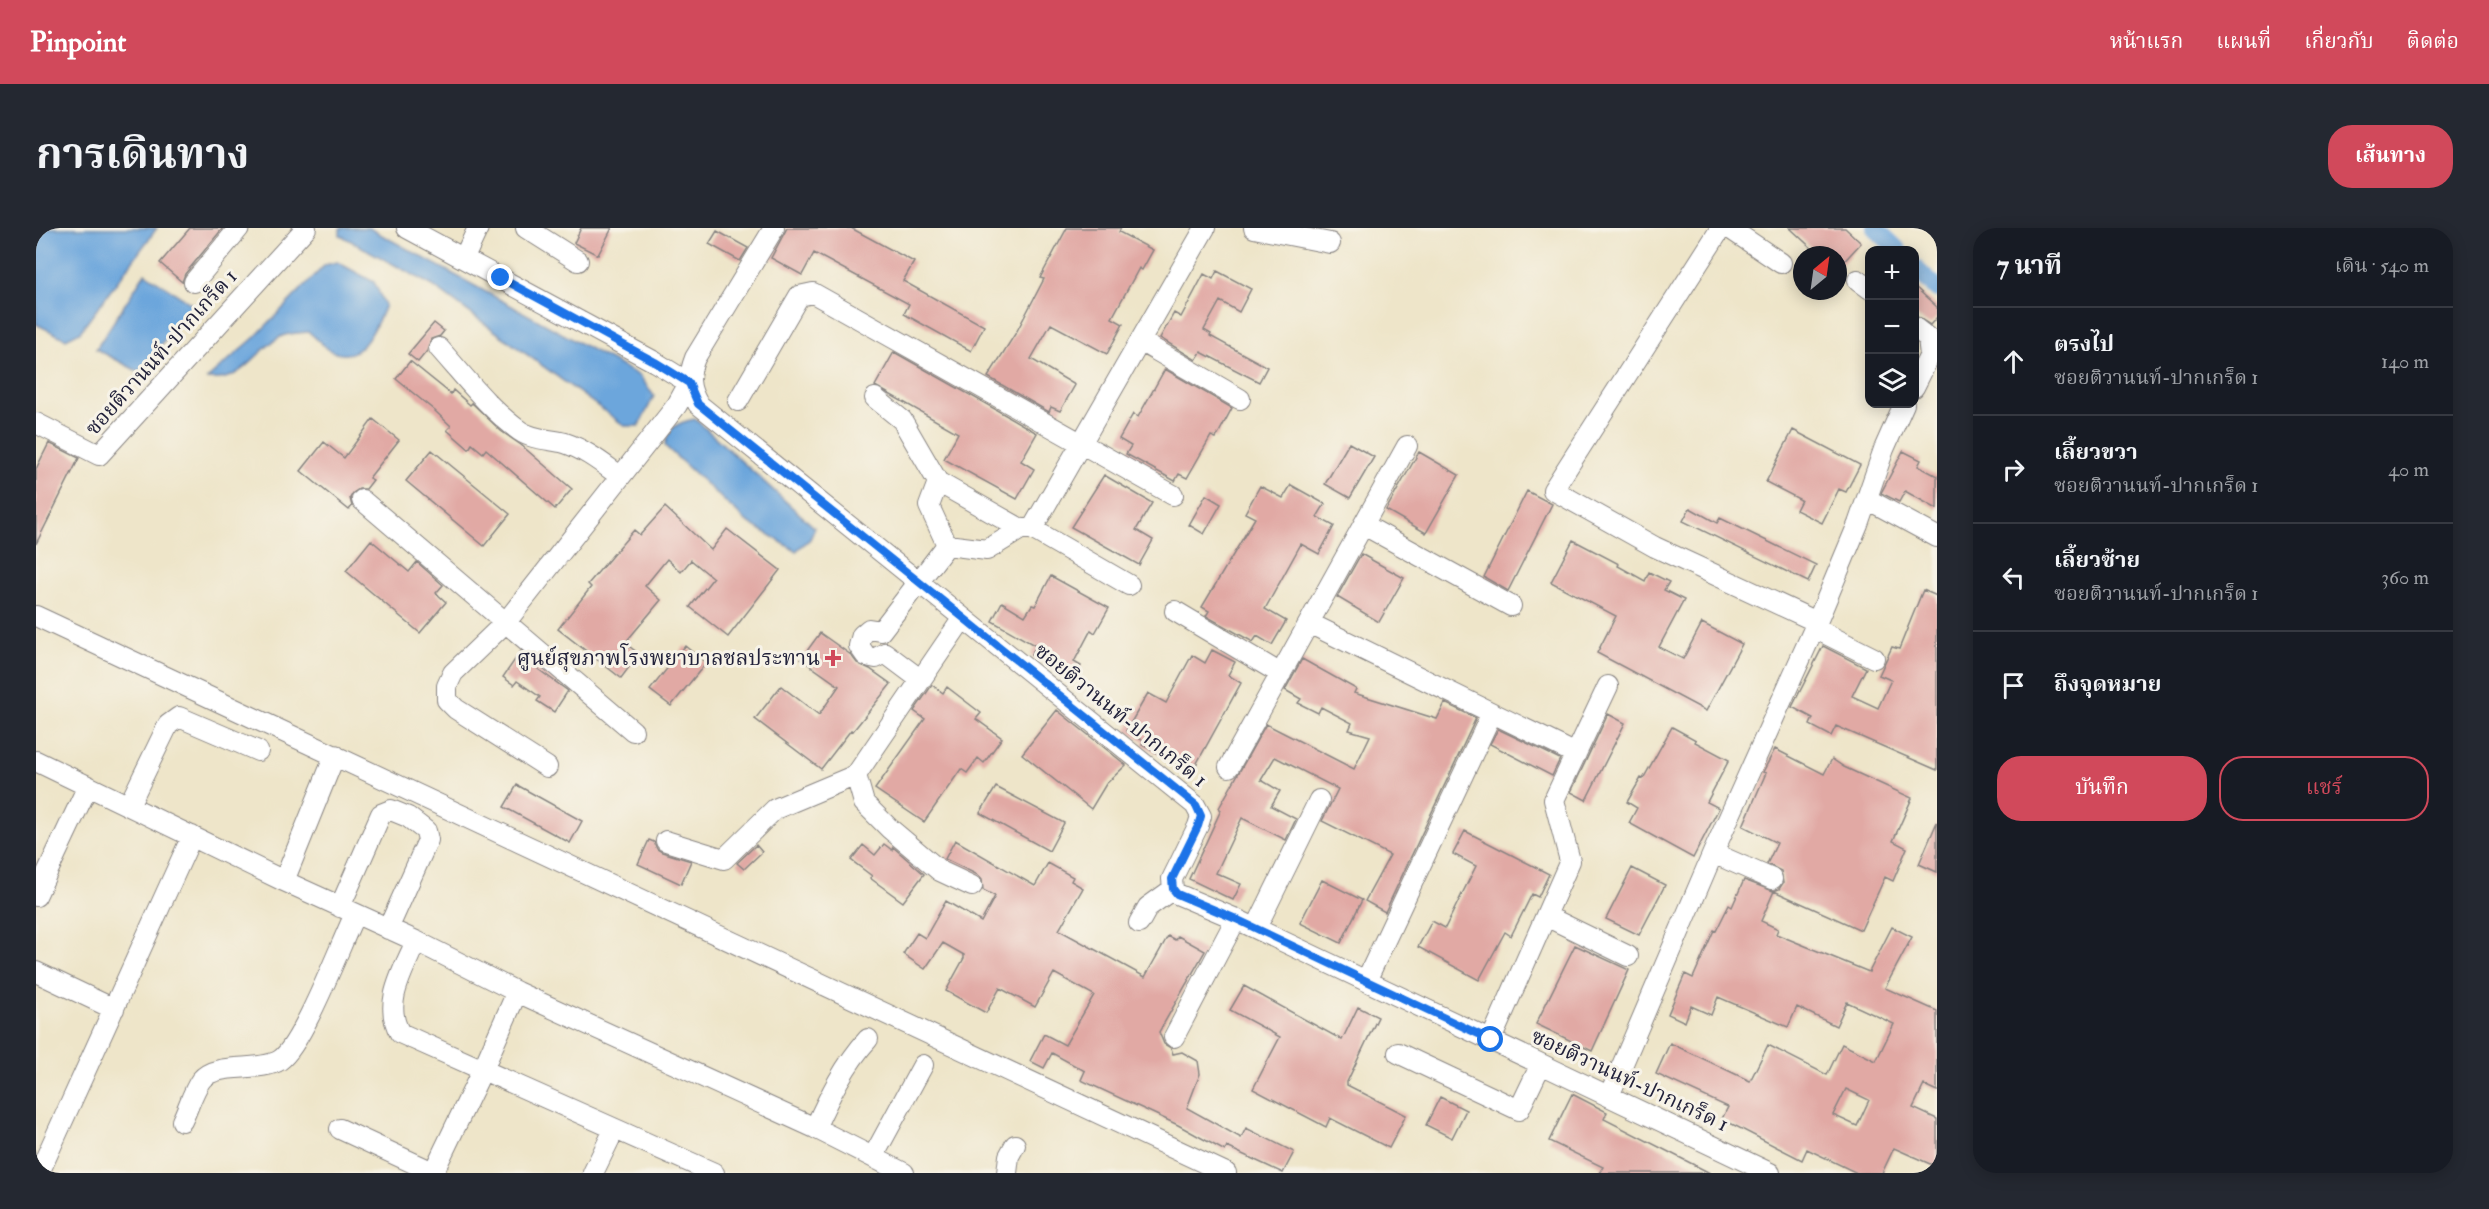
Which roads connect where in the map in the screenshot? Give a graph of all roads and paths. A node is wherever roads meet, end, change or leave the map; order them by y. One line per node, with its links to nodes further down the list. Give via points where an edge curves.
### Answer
1 (239, 228): 15 (street)
2 (306, 228): 25 (street, ซอยติวานนท์-ปากเกร็ด 1, via 99,455)
3 (408, 228): 12 (street, ซอยติวานนท์-ปากเกร็ด 1)
4 (478, 228): 12 (street)
5 (526, 228): 13 (street)
6 (774, 228): 20 (street, via 695,358)
7 (1205, 228): 17 (street)
8 (1259, 228): 11 (street)
9 (1720, 228): 45 (street, via 1553,490 1655,547)
10 (1729, 228): 14 (street)
11 (1329, 243)
12 (464, 258): 20 (street, ซอยติวานนท์-ปากเกร็ด 1)
13 (578, 261)
14 (1781, 263)
15 (194, 282)
16 (1919, 331): 19 (street, via 1928,339 1930,356)
17 (1140, 341): 22 (street); 26 (street)
18 (440, 348): 28 (street, via 477,392 520,431 583,451)
19 (1919, 377)
20 (689, 383): 28 (street, via 677,405); 37 (street, ซอยติวานนท์-ปากเกร็ด 1, via 698,404)
21 (875, 398): 29 (street, via 902,420)
22 (1240, 399)
23 (738, 401): 26 (street, via 799,296 813,293)
24 (1902, 408): 31 (street)
25 (36, 423)
26 (1082, 444): 30 (street); 34 (street)
27 (1407, 446): 33 (street)
28 (620, 476): 43 (street)
29 (938, 482): 34 (street); 36 (street, via 928,506)
30 (1173, 495)
31 (1867, 499): 35 (street); 45 (street)
32 (362, 500): 43 (street)
33 (1364, 525): 39 (street); 44 (street)
34 (1026, 529): 36 (street, via 987,550); 38 (street)
35 (1937, 537)
36 (947, 545): 37 (street)
37 (919, 581): 42 (street, ซอยติวานนท์-ปากเกร็ด 1); 48 (street, via 881,631 869,629 859,646 866,656 876,658 885,653)
38 (1129, 585)
39 (1511, 606)
40 (1176, 611): 47 (street)
41 (36, 616): 54 (street)
42 (963, 618): 48 (street); 68 (street, ซอยติวานนท์-ปากเกร็ด 1, via 1196,805 1201,816 1172,879)
43 (506, 622): 51 (street); 56 (street, via 453,673 447,700)
44 (1309, 623): 47 (street); 50 (street)
45 (1816, 625): 46 (street); 64 (street)
46 (1874, 658)
47 (1281, 674): 57 (street)
48 (921, 680): 58 (street)
49 (1608, 686): 53 (street)
50 (1492, 713): 53 (street); 79 (street)
51 (633, 731)
52 (258, 751): 61 (street, via 178,717 173,719)
53 (1576, 754): 71 (street, via 1554,800 1570,861)
54 (335, 755): 66 (street); 103 (street)
55 (36, 761): 59 (street)
56 (547, 767)
57 (1229, 767)
58 (856, 776): 63 (street, via 775,809 724,860); 67 (street, via 864,803 889,828 940,871)
59 (88, 786): 61 (street); 69 (street)
60 (1319, 800): 74 (street)
61 (129, 805): 62 (street)
62 (192, 836): 66 (street); 81 (street)
63 (666, 841)
64 (1713, 853): 65 (street); 89 (street)
65 (1773, 879)
66 (284, 881): 70 (street)
67 (972, 886)
68 (1173, 889): 72 (street, ซอยติวานนท์-ปากเกร็ด 1, via 1183,899); 73 (street, via 1148,907)
69 (36, 896)
70 (347, 910): 75 (street); 75 (street, via 381,814 392,810 408,817 426,831 428,840); 90 (street, via 299,1037 280,1060 217,1071 202,1079)
71 (1546, 916): 77 (street); 84 (street)
72 (1236, 919): 74 (street, ซอยติวานนท์-ปากเกร็ด 1); 82 (street)
73 (1139, 923)
74 (1256, 928): 79 (street, ซอยติวานนท์-ปากเกร็ด 1)
75 (388, 929): 76 (street)
76 (416, 941): 80 (street); 88 (street, via 392,999 395,1024 400,1033)
77 (1628, 956)
78 (36, 972): 81 (street)
79 (1366, 981): 84 (street, ซอยติวานนท์-ปากเกร็ด 1)
80 (517, 992): 88 (street); 91 (street)
81 (114, 1009): 97 (street)
82 (1174, 1037)
83 (868, 1039): 91 (street, via 830,1096)
84 (1491, 1040): 86 (street, ซอยติวานนท์-ปากเกร็ด 1)
85 (1398, 1053): 86 (street, via 1520,1110)
86 (1542, 1064): 89 (street, ซอยติวานนท์-ปากเกร็ด 1)
87 (923, 1065): 95 (street)
88 (483, 1070): 93 (street); 98 (street)
89 (1609, 1096): 104 (street, ซอยติวานนท์-ปากเกร็ด 1)
90 (182, 1121)
91 (815, 1128): 95 (street)
92 (340, 1130): 98 (street)
93 (614, 1130): 96 (street); 99 (street)
94 (1015, 1145): 102 (street)
95 (873, 1157): 101 (street)
96 (674, 1165): 100 (street)
97 (39, 1173)
98 (434, 1173)
99 (593, 1173)
100 (714, 1173)
101 (904, 1173)
102 (1007, 1173)
103 (1226, 1173)
104 (1770, 1173)

